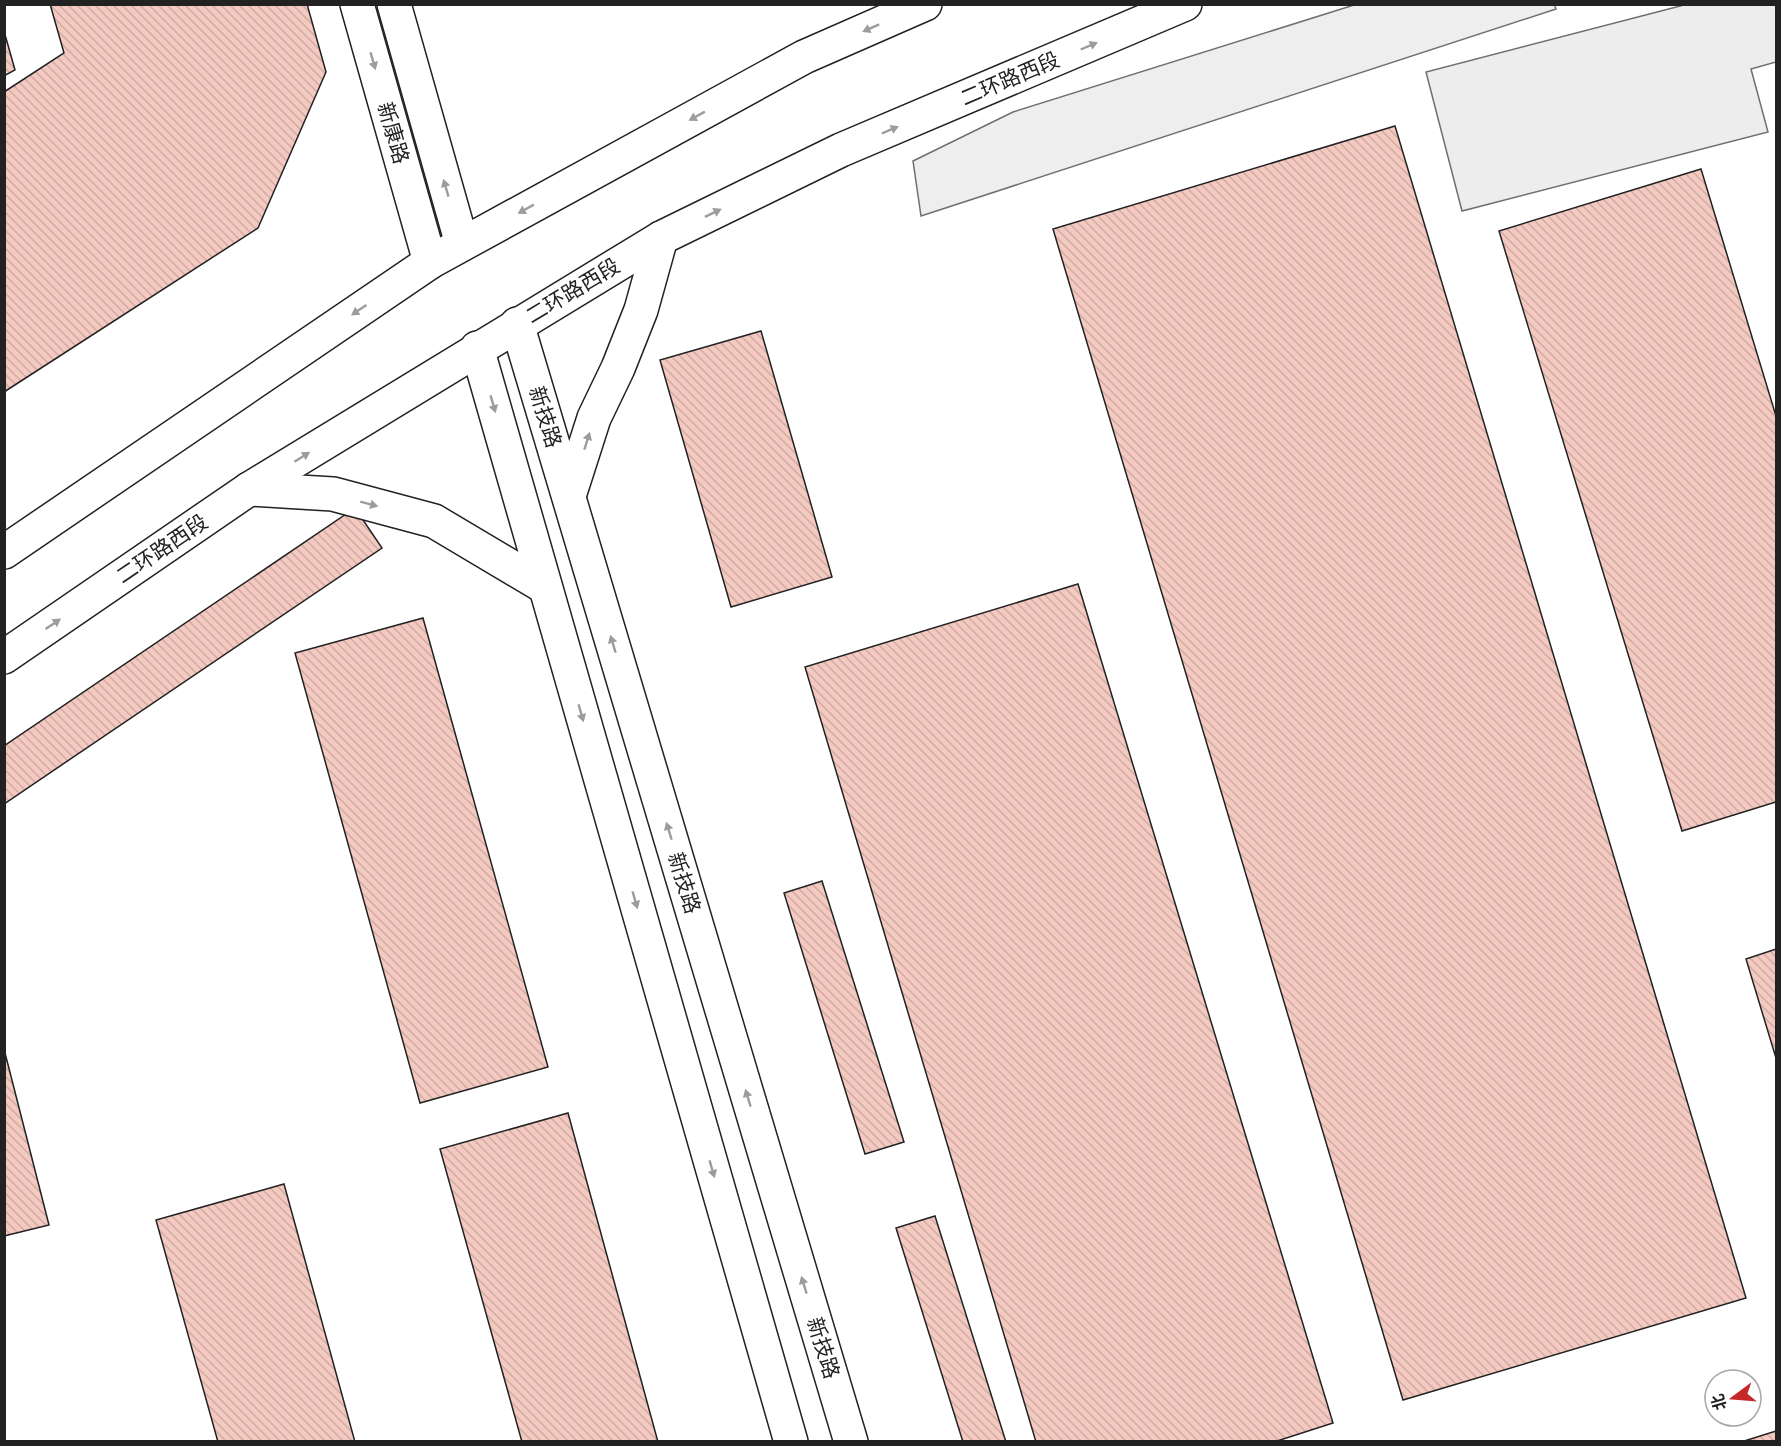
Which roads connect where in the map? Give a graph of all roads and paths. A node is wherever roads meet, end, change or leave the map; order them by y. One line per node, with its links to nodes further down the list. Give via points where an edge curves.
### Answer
1 (357, 4): 7 (street, 新康路, one-way to 7)
2 (394, 4): 6 (street, 新康路, one-way to 2)
3 (925, 4): 6 (street, one-way to 6, via 804,57)
4 (1185, 4): 5 (street, 二环路西段, one-way to 4, via 842,150)
5 (661, 238): 8 (street, 二环路西段); 11 (street, one-way to 5, via 594,418 641,310)
6 (462, 244): 7 (street)
7 (430, 262): 12 (street, one-way to 12)
8 (517, 324): 9 (street, 二环路西段); 11 (street, 新技路)
9 (477, 348): 10 (street, 二环路西段, one-way to 9); 13 (street, one-way to 13)
10 (249, 489): 13 (street, one-way to 13, via 333,494 434,521); 14 (street, 二环路西段, one-way to 10)
11 (569, 496): 16 (street, 新技路, one-way to 11)
12 (4, 552)
13 (545, 587): 15 (street, one-way to 15)
14 (4, 657)
15 (791, 1442)
16 (851, 1442)

